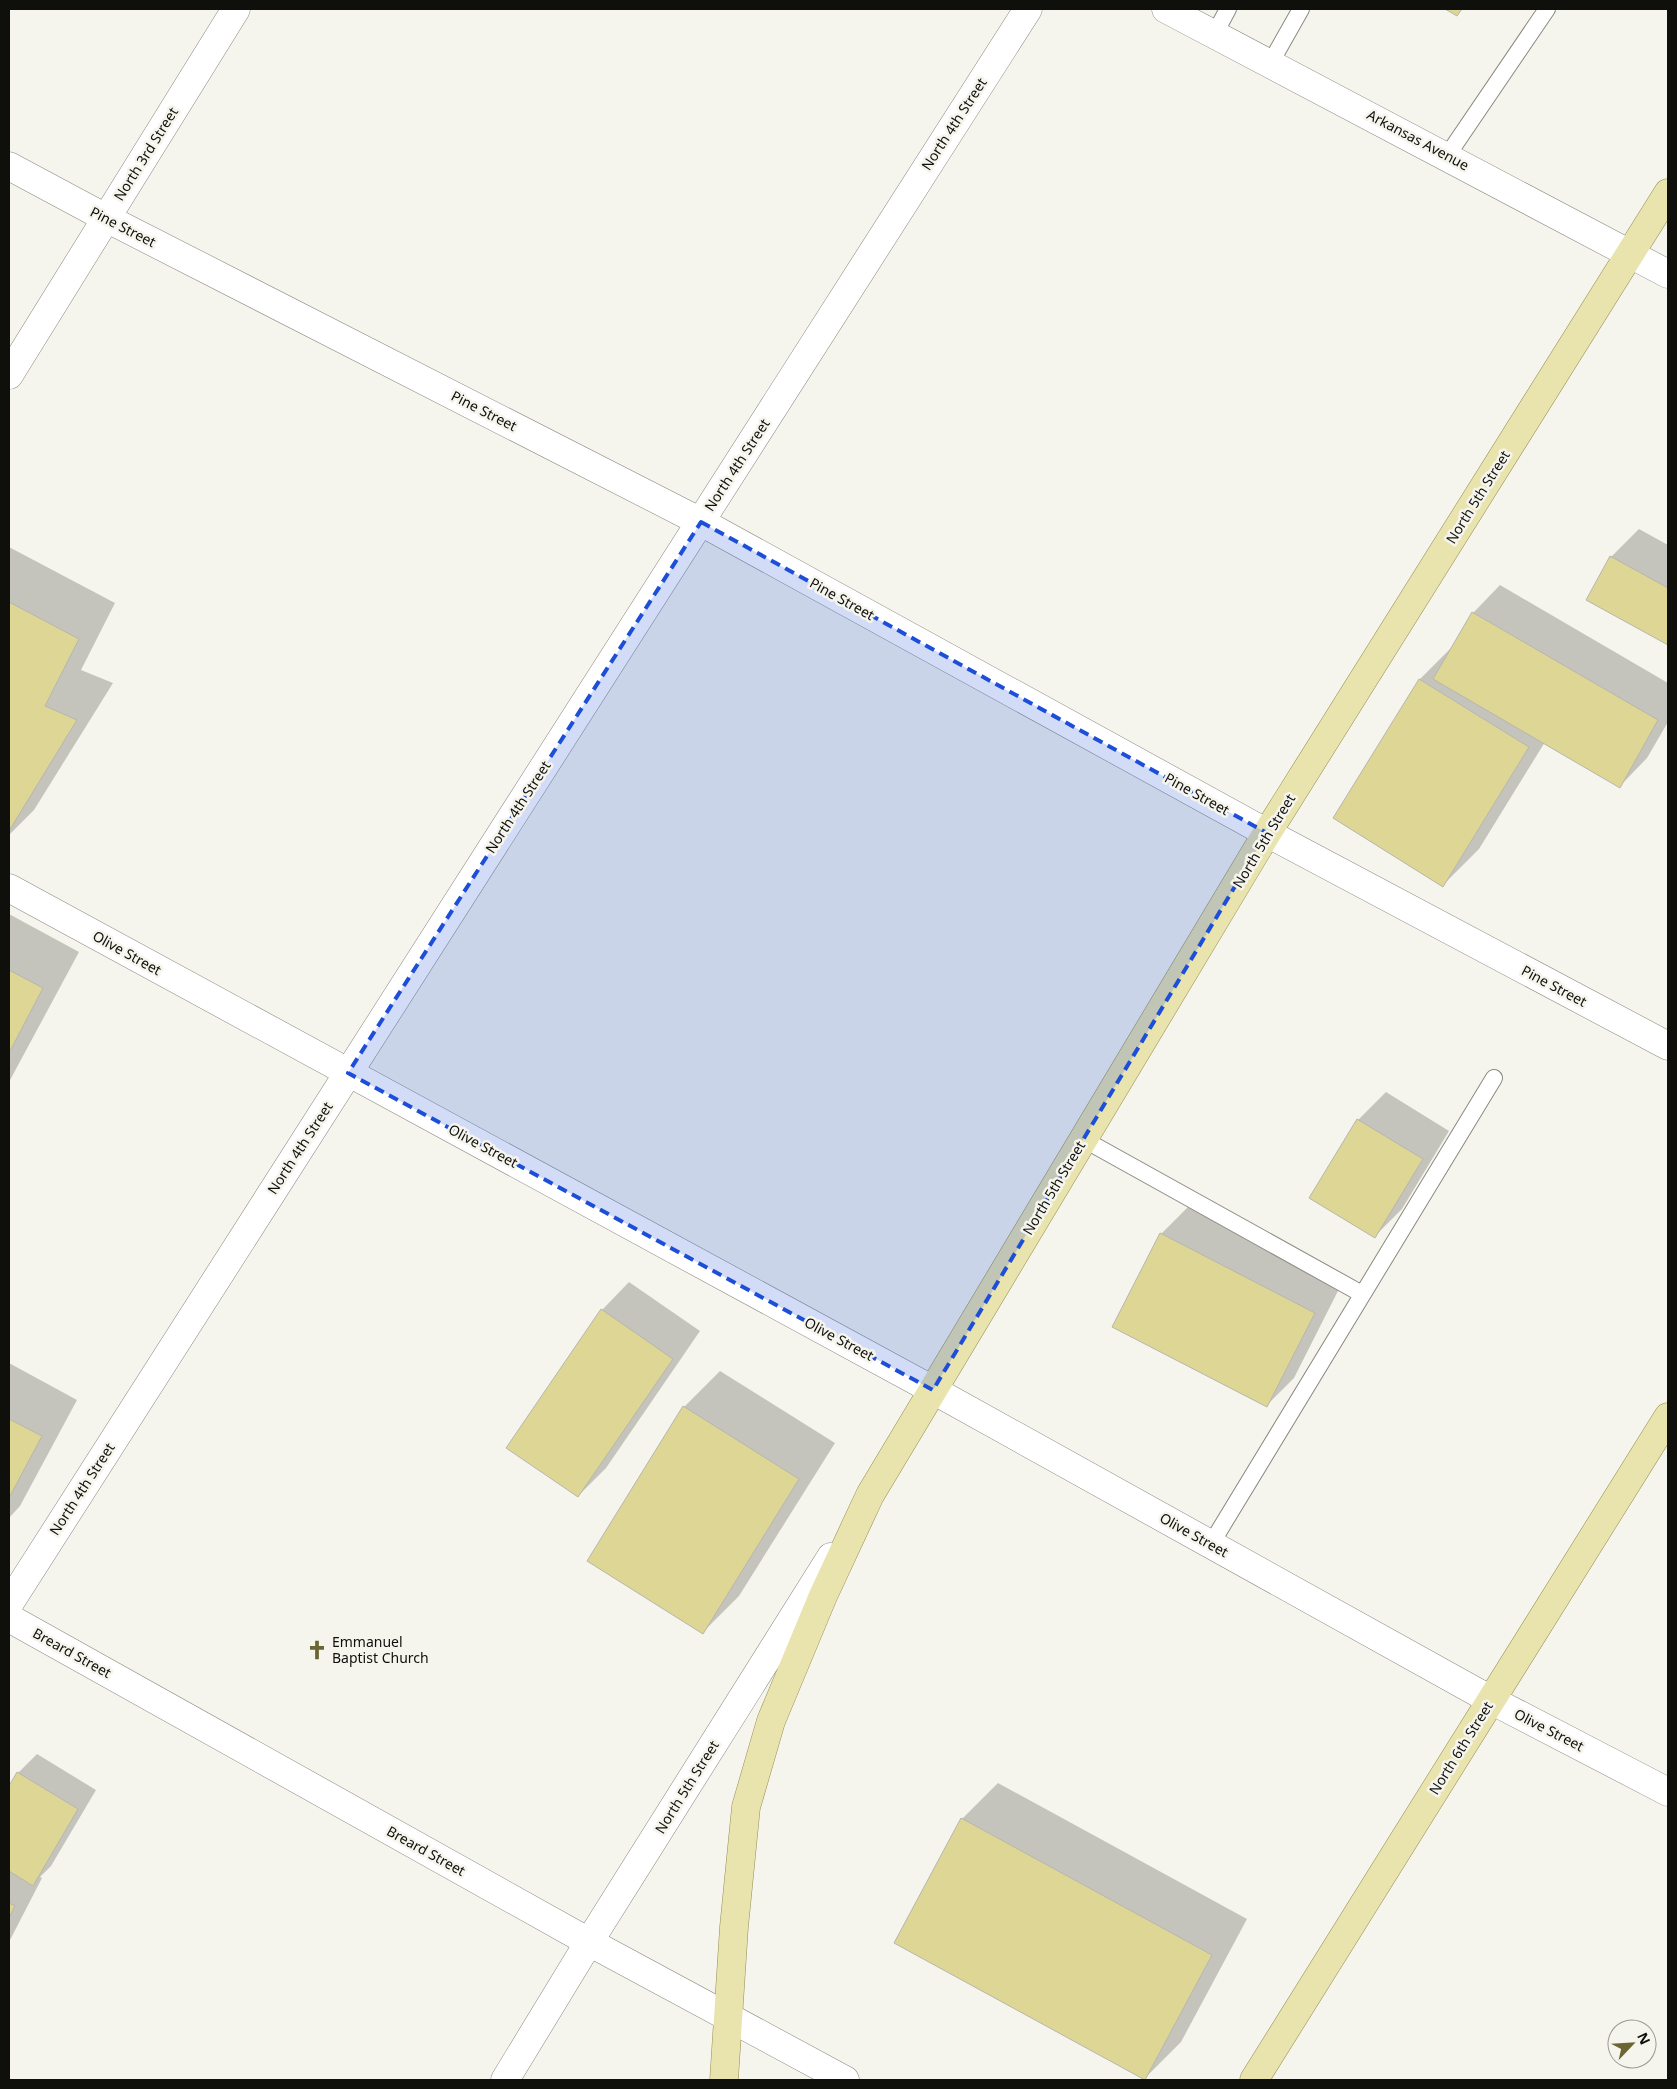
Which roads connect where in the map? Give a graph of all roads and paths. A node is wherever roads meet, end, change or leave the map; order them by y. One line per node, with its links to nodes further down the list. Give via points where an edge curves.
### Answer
1 (236, 9): 12 (street, North 3rd Street)
2 (1028, 9): 16 (street, North 4th Street)
3 (1166, 9): 7 (street, Arkansas Avenue)
4 (1228, 9): 7 (lane)
5 (1301, 9): 8 (lane)
6 (1547, 9): 9 (lane)
7 (1214, 34): 8 (street, Arkansas Avenue)
8 (1271, 62): 9 (street, Arkansas Avenue)
9 (1447, 156): 13 (street, Arkansas Avenue)
10 (9, 166): 12 (street, Pine Street)
11 (1668, 193): 13 (main road, North 5th Street)
12 (106, 218): 15 (street, North 3rd Street); 16 (street, Pine Street)
13 (1631, 254): 14 (street, Arkansas Avenue); 17 (main road, North 5th Street)
14 (1668, 274)
15 (9, 375)
16 (701, 522): 17 (street, Pine Street); 20 (street, North 4th Street)
17 (1268, 833): 19 (street, Pine Street); 22 (main road, North 5th Street)
18 (9, 888): 20 (street, Olive Street)
19 (1668, 1046)
20 (348, 1073): 24 (street, Olive Street); 28 (street, North 4th Street)
21 (1494, 1078): 23 (lane)
22 (1083, 1139): 23 (lane); 24 (main road, North 5th Street)
23 (1362, 1294): 27 (lane)
24 (933, 1390): 26 (main road, North 5th Street); 27 (street, Olive Street)
25 (1668, 1417): 30 (main road, North 6th Street)
26 (870, 1495): 32 (street, North 5th Street); 33 (main road, North 5th Street, via 823,1596 771,1722 746,1807)
27 (1211, 1544): 30 (street, Olive Street)
28 (9, 1604)
29 (9, 1618): 32 (street, Breard Street)
30 (1491, 1700): 31 (street, Olive Street); 37 (main road, North 6th Street)
31 (1668, 1792)
32 (589, 1942): 33 (street, Breard Street); 34 (street, North 5th Street)
33 (728, 2016): 35 (main road, North 5th Street); 36 (street, Breard Street)
34 (505, 2080)
35 (724, 2080)
36 (845, 2080)
37 (1254, 2080)

